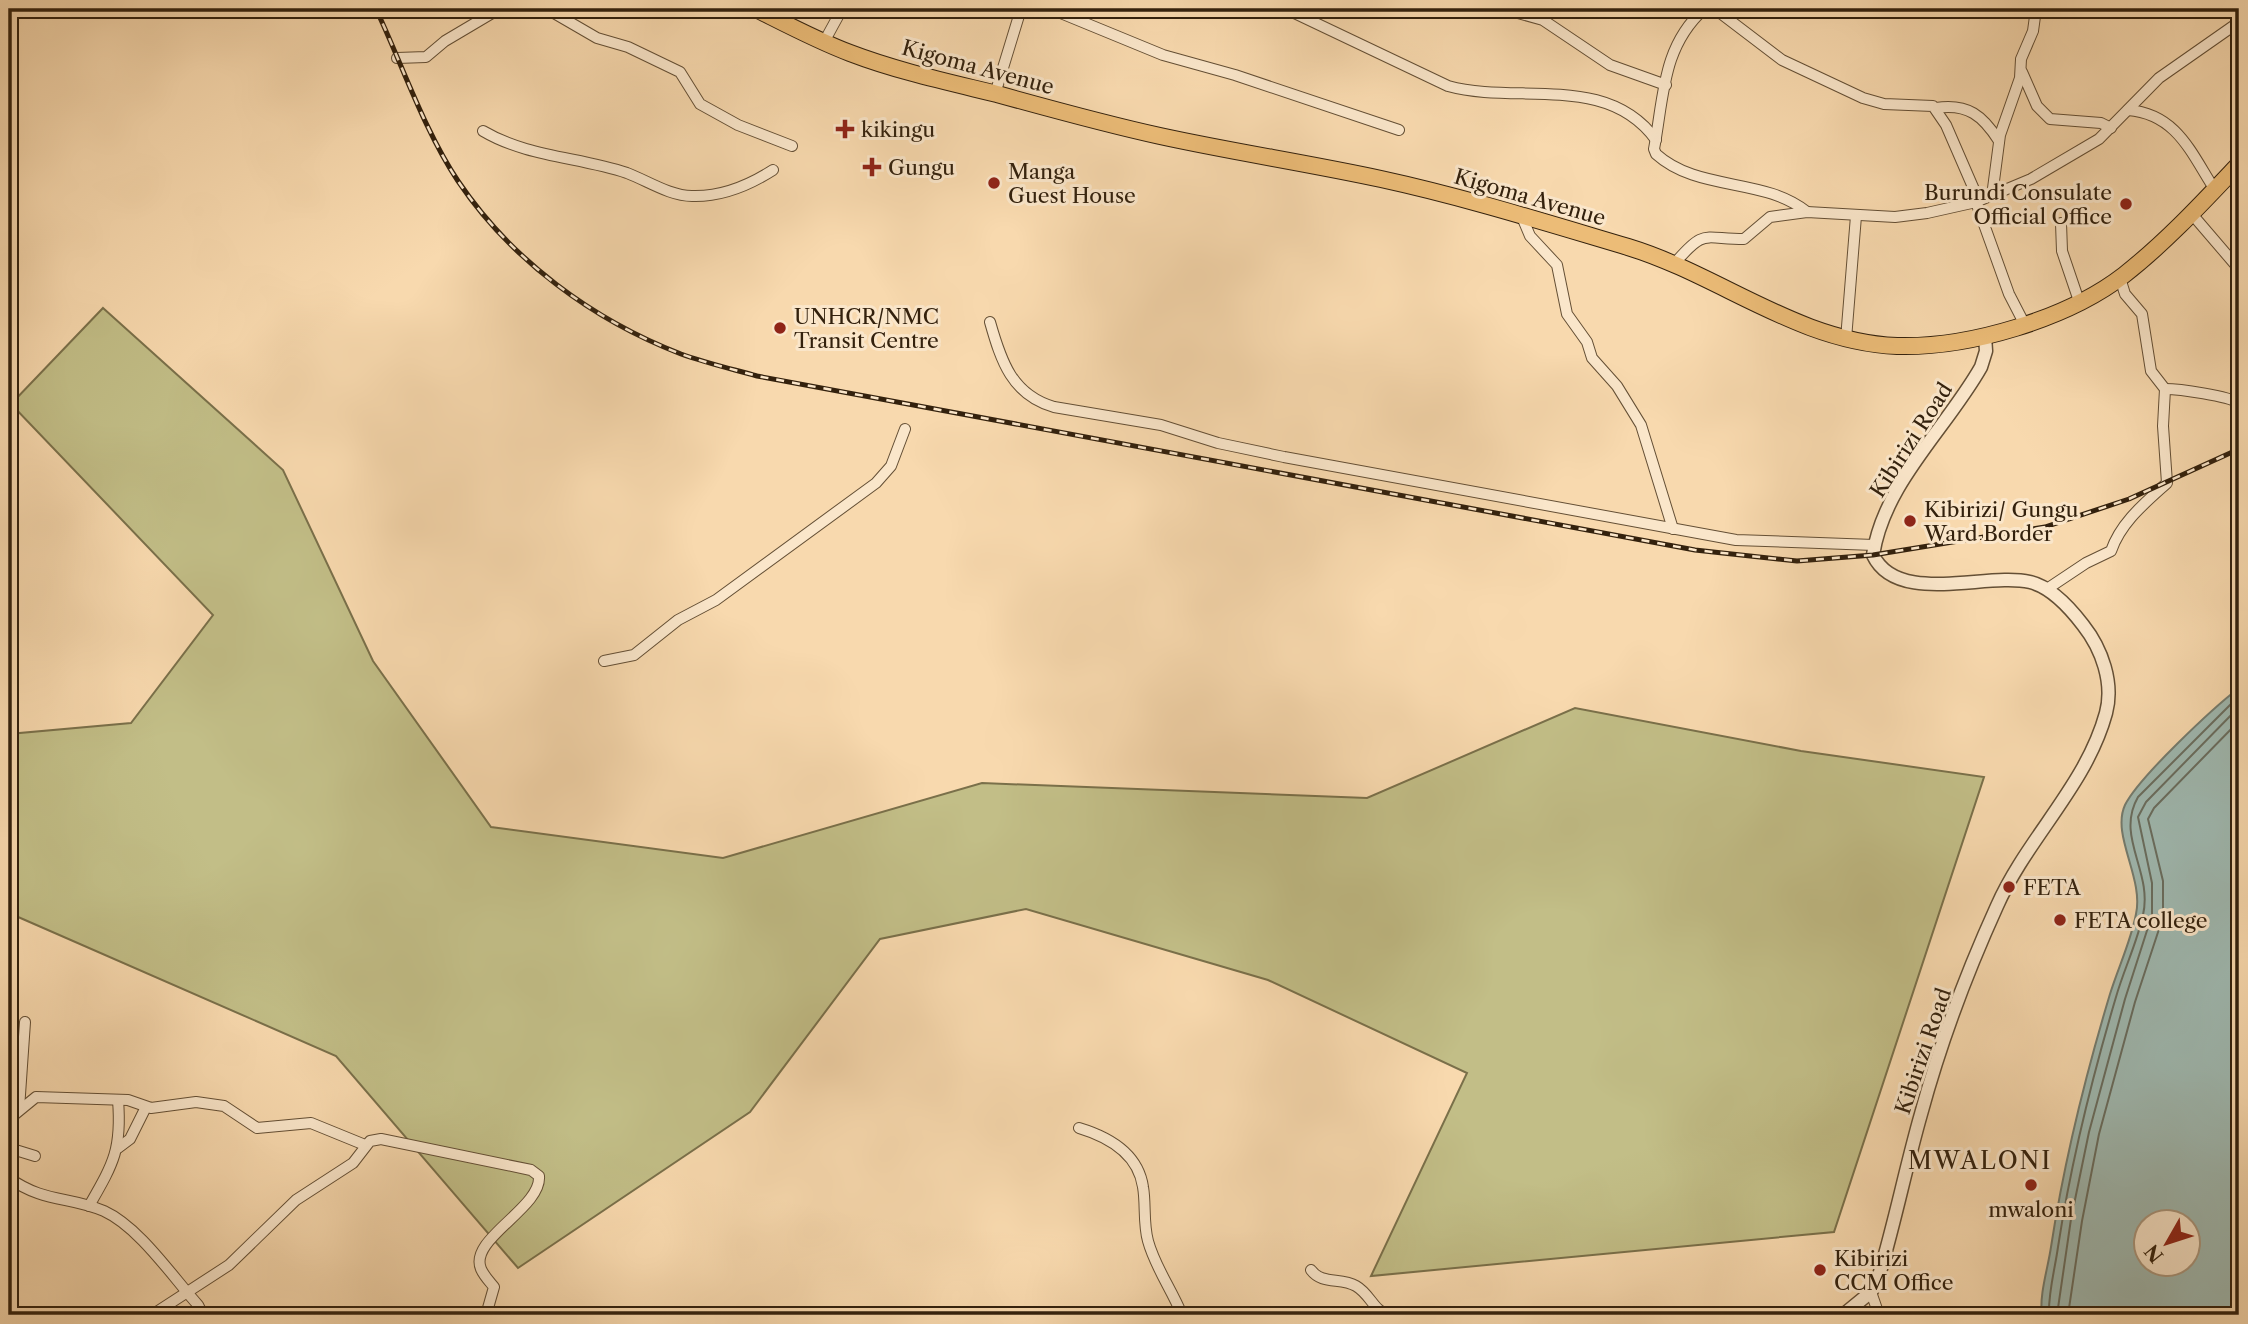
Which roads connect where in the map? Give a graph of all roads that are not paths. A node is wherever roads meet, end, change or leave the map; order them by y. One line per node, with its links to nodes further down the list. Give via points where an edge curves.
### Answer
1 (499, 9): 14 (street, via 426,57)
2 (547, 9): 25 (street, via 597,38 680,72 700,104)
3 (756, 9): 13 (main road, Kigoma Avenue)
4 (842, 9): 13 (street)
5 (1021, 9): 17 (street)
6 (1051, 9): 21 (street, via 1163,55)
7 (1286, 9): 23 (street, via 1448,86 1469,92 1567,95 1594,102 1632,113)
8 (1504, 9): 16 (street, via 1544,20 1611,65)
9 (1704, 9): 16 (street, via 1676,44)
10 (1715, 9): 18 (street, via 1782,60 1863,98)
11 (2036, 9): 15 (street)
12 (2239, 22): 19 (street, via 2166,72)
13 (824, 42): 17 (main road, Kigoma Avenue)
14 (397, 58)
15 (2020, 66): 20 (street, via 2045,116); 24 (street)
16 (1666, 85): 23 (street)
17 (995, 94): 34 (main road, Kigoma Avenue, via 1163,137 1384,179)
18 (1936, 108): 24 (street, via 1977,113); 30 (street)
19 (2128, 110): 20 (street); 28 (street, via 2160,117 2179,135)
20 (2111, 128): 29 (street, via 2031,179)
21 (1399, 130)
22 (483, 131): 27 (street, via 522,149 577,158 684,196 731,191)
23 (1656, 140): 31 (street, via 1656,154 1670,164 1709,181 1776,195)
24 (1999, 141): 29 (street)
25 (792, 146)
26 (2239, 164): 28 (main road, Kigoma Avenue)
27 (773, 170)
28 (2215, 190): 32 (main road, Kigoma Avenue)
29 (1992, 195): 30 (street)
30 (1977, 202): 33 (street, via 1895,217); 41 (street, via 2009,294)
31 (1807, 212): 33 (street); 36 (street, via 1770,217 1744,239 1699,238)
32 (2191, 213): 37 (street); 38 (main road, Kigoma Avenue)
33 (1856, 216): 43 (street)
34 (1522, 217): 36 (main road, Kigoma Avenue); 47 (street, via 1530,236 1558,265 1567,314 1587,342 1592,358 1617,386 1641,425)
35 (2060, 223): 39 (street, via 2062,251)
36 (1675, 263): 43 (main road, Kigoma Avenue, via 1747,301)
37 (2239, 269)
38 (2120, 278): 39 (main road, Kigoma Avenue); 44 (street, via 2125,294 2141,314 2151,372)
39 (2079, 301): 41 (main road, Kigoma Avenue)
40 (990, 323): 47 (street, via 1006,370 1025,395 1038,402 1161,425 1284,457)
41 (2025, 325): 42 (main road, Kigoma Avenue)
42 (1985, 336): 43 (main road, Kigoma Avenue, via 1898,346); 48 (street, Kibirizi Road, via 1980,367 1905,480)
43 (1846, 339)
44 (2165, 389): 45 (street, via 2221,395); 49 (street, via 2167,483 2124,523 2111,551)
45 (2239, 403)
46 (905, 429): 50 (street, via 891,466 876,484 638,652)
47 (1673, 529): 48 (street, via 1759,542)
48 (1874, 545): 49 (street, via 1876,562 1896,579 1934,583 2018,580)
49 (2047, 589): 64 (street, Kibirizi Road, via 2095,644 2110,696 2083,767 2012,877 1987,929 1933,1075)
50 (604, 661)
51 (25, 1022): 52 (street)
52 (22, 1087): 53 (street); 53 (street, via 16,1112)
53 (36, 1097): 54 (street)
54 (118, 1100): 55 (street); 59 (street)
55 (146, 1107): 57 (street, via 208,1103 224,1106 257,1128 311,1123); 59 (street, via 130,1139)
56 (1079, 1128): 69 (street, via 1125,1150 1135,1165 1143,1185 1147,1238)
57 (365, 1145): 65 (street, via 353,1163 296,1200 229,1265); 68 (street, via 382,1139 537,1173 540,1181 528,1204 502,1224 482,1257 482,1270 494,1287)
58 (9, 1148): 60 (street)
59 (118, 1148): 62 (street, via 111,1171)
60 (35, 1156)
61 (9, 1178): 62 (street, via 48,1199)
62 (89, 1206): 65 (street, via 128,1226)
63 (1311, 1270): 70 (street, via 1319,1279 1355,1285)
64 (1871, 1292): 71 (street, Kibirizi Road); 72 (street)
65 (187, 1295): 66 (street); 67 (street)
66 (152, 1315)
67 (203, 1315)
68 (485, 1315)
69 (1182, 1315)
70 (1388, 1315)
71 (1843, 1315)
72 (1879, 1315)

